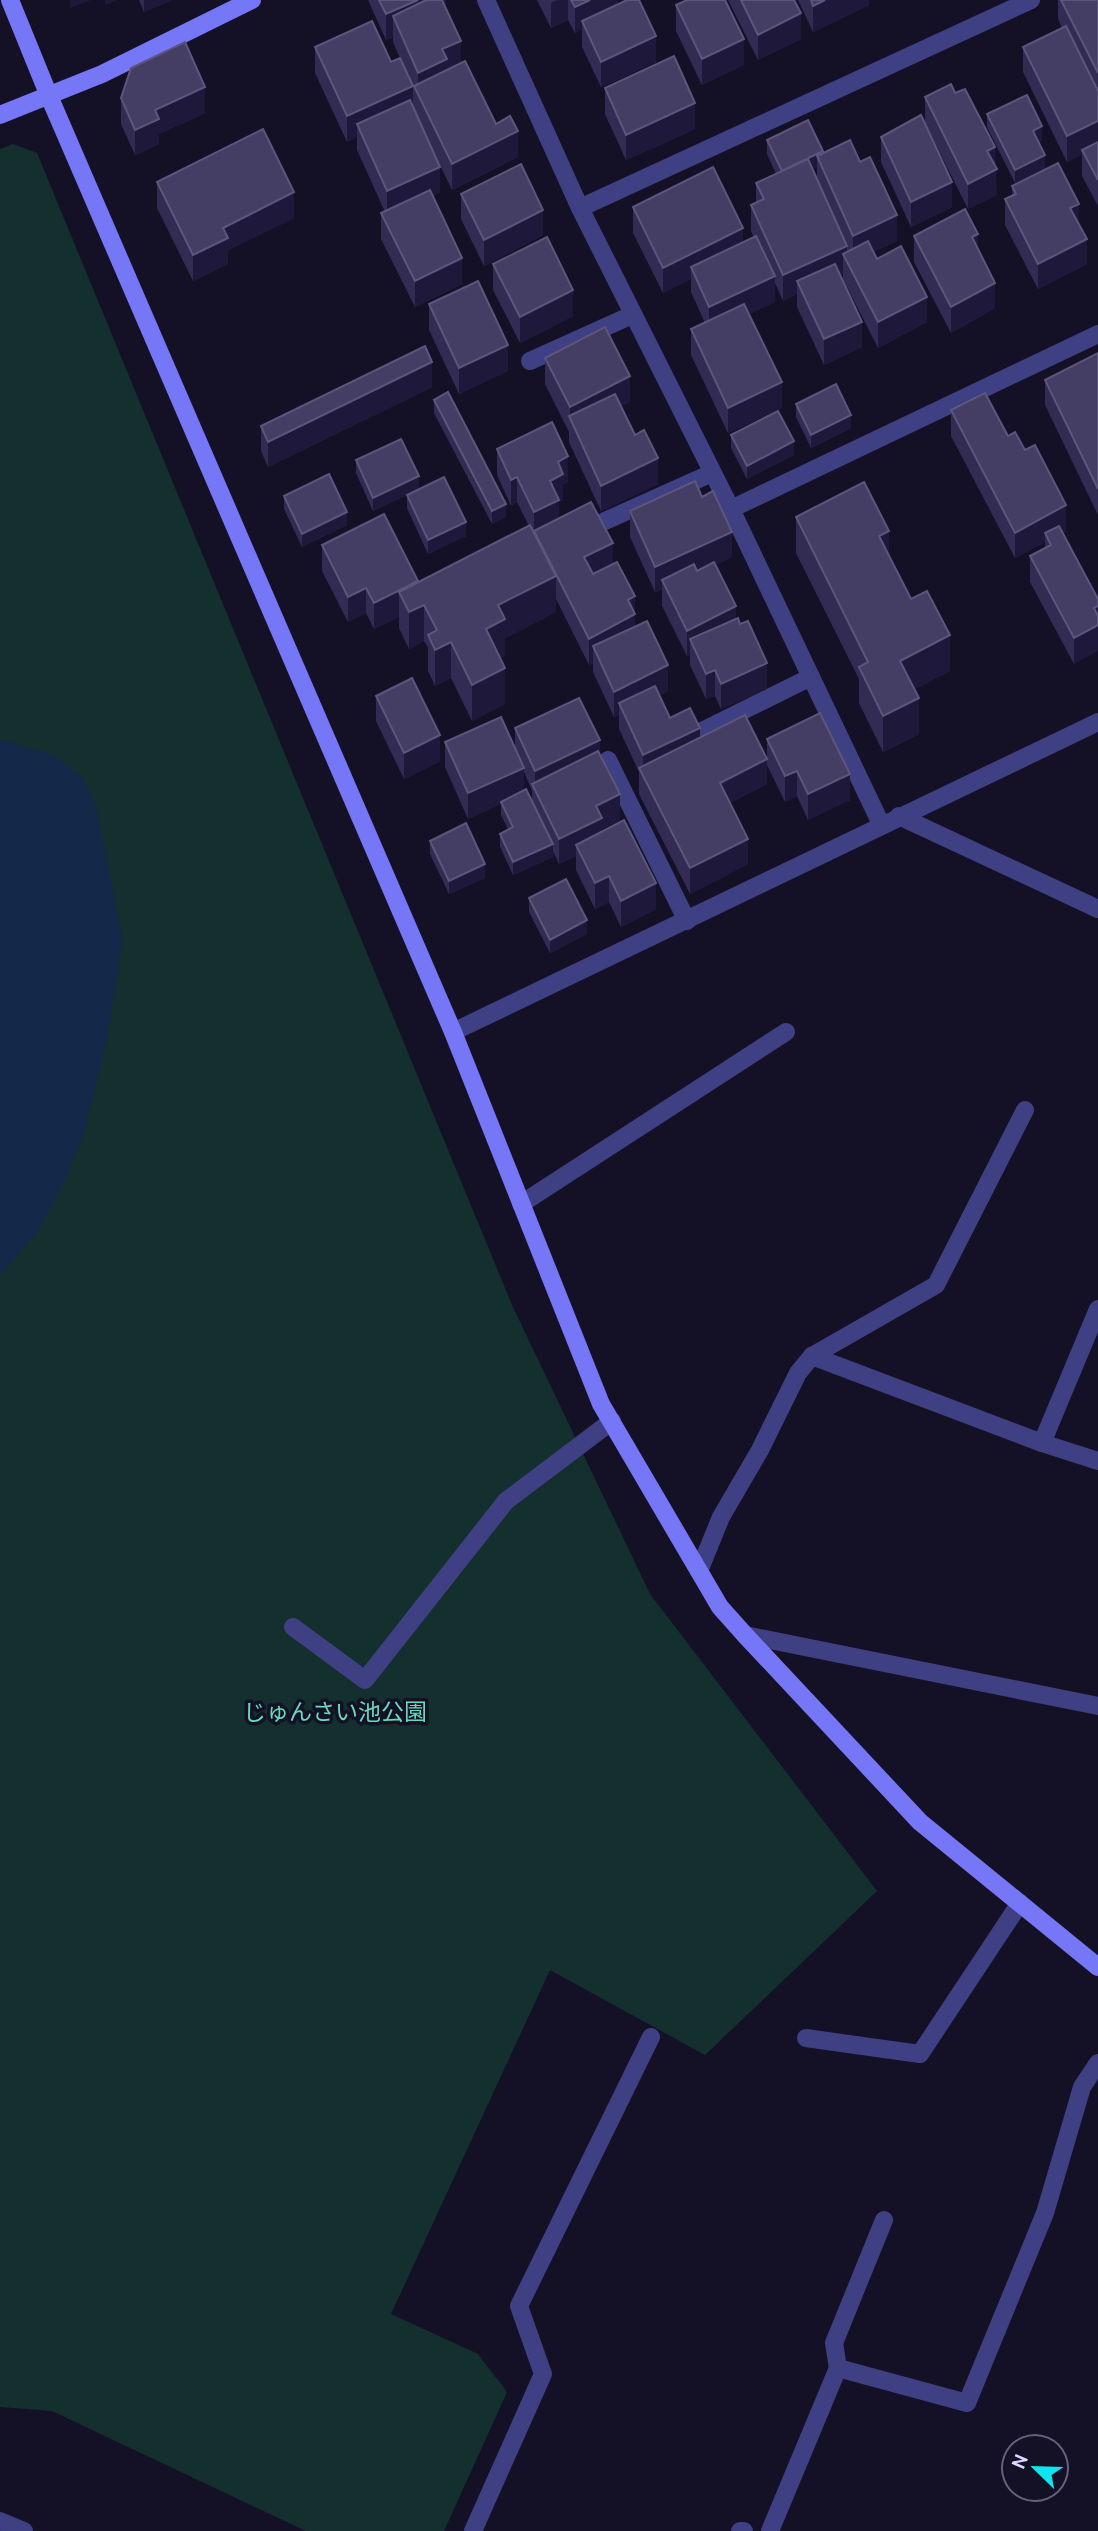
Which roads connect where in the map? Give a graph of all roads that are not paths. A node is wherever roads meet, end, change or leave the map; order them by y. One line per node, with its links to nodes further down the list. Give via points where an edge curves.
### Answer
1 (10, 0): 5 (street)
2 (252, 0): 5 (street)
3 (486, 0): 7 (street)
4 (1031, 0): 7 (street)
5 (48, 96): 6 (street); 22 (street)
6 (0, 115)
7 (580, 208): 8 (street)
8 (632, 315): 10 (street); 11 (street)
9 (1098, 334): 12 (street)
10 (530, 361)
11 (712, 473): 12 (street); 13 (street)
12 (731, 509): 14 (street)
13 (606, 521)
14 (811, 677): 16 (street); 19 (street)
15 (1098, 722): 18 (street)
16 (698, 733)
17 (608, 760): 21 (street)
18 (899, 816): 19 (street); 20 (street)
19 (881, 824): 21 (street)
20 (1098, 909)
21 (687, 921): 22 (street)
22 (453, 1032): 25 (street)
23 (786, 1032): 25 (street)
24 (1025, 1110): 27 (street, via 936,1285)
25 (521, 1204): 28 (street, via 601,1404)
26 (1098, 1309): 29 (street)
27 (813, 1356): 29 (street); 31 (street, via 798,1373 722,1517)
28 (612, 1421): 31 (street); 32 (street, via 506,1502 365,1680)
29 (1042, 1443): 30 (street)
30 (1098, 1461)
31 (699, 1571): 33 (street, via 720,1607)
32 (293, 1627)
33 (744, 1635): 34 (street); 35 (street, via 920,1822)
34 (1098, 1706)
35 (1020, 1903): 36 (street); 38 (street, via 920,2054)
36 (1098, 1966)
37 (651, 2037): 44 (street, via 519,2306 543,2374)
38 (806, 2038)
39 (1098, 2063): 41 (street, via 1082,2087 1045,2213 967,2403)
40 (884, 2220): 41 (street, via 834,2343)
41 (838, 2368): 45 (street)
42 (0, 2521): 43 (street)
43 (24, 2531)
44 (473, 2531)
45 (770, 2531)

